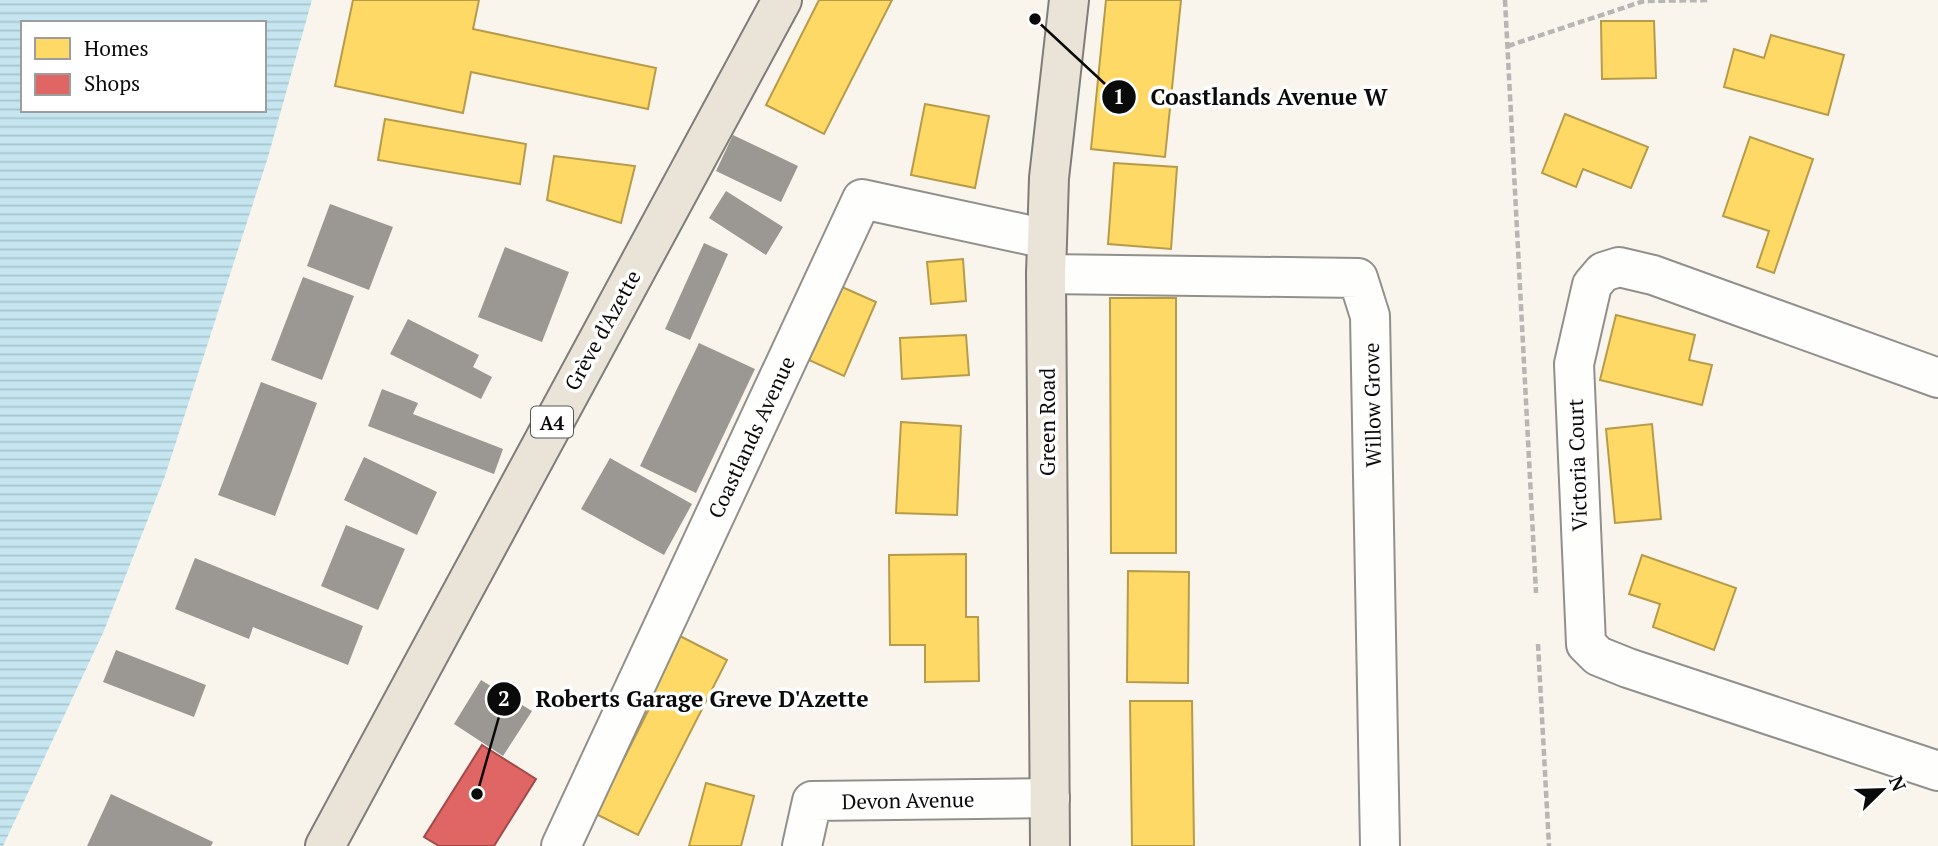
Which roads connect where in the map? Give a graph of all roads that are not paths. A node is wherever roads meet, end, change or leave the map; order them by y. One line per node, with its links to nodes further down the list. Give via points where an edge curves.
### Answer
1 (782, 0): 7 (main road, Grève d'Azette / A4)
2 (1069, 0): 3 (main road, Green Road, via 1049,178)
3 (1047, 256): 6 (main road, Green Road); 8 (street, Coastlands Avenue, via 862,199); 11 (street, Willow Grove, via 1358,278 1370,316)
4 (1938, 379): 5 (street, Victoria Court, via 1653,275 1619,267 1603,272 1592,285 1574,364 1586,643 1598,656 1628,667)
5 (1938, 771)
6 (1050, 798): 9 (street, Devon Avenue, via 812,801); 10 (main road, Green Road)
7 (325, 846)
8 (561, 846)
9 (802, 846)
10 (1050, 846)
11 (1380, 846)

